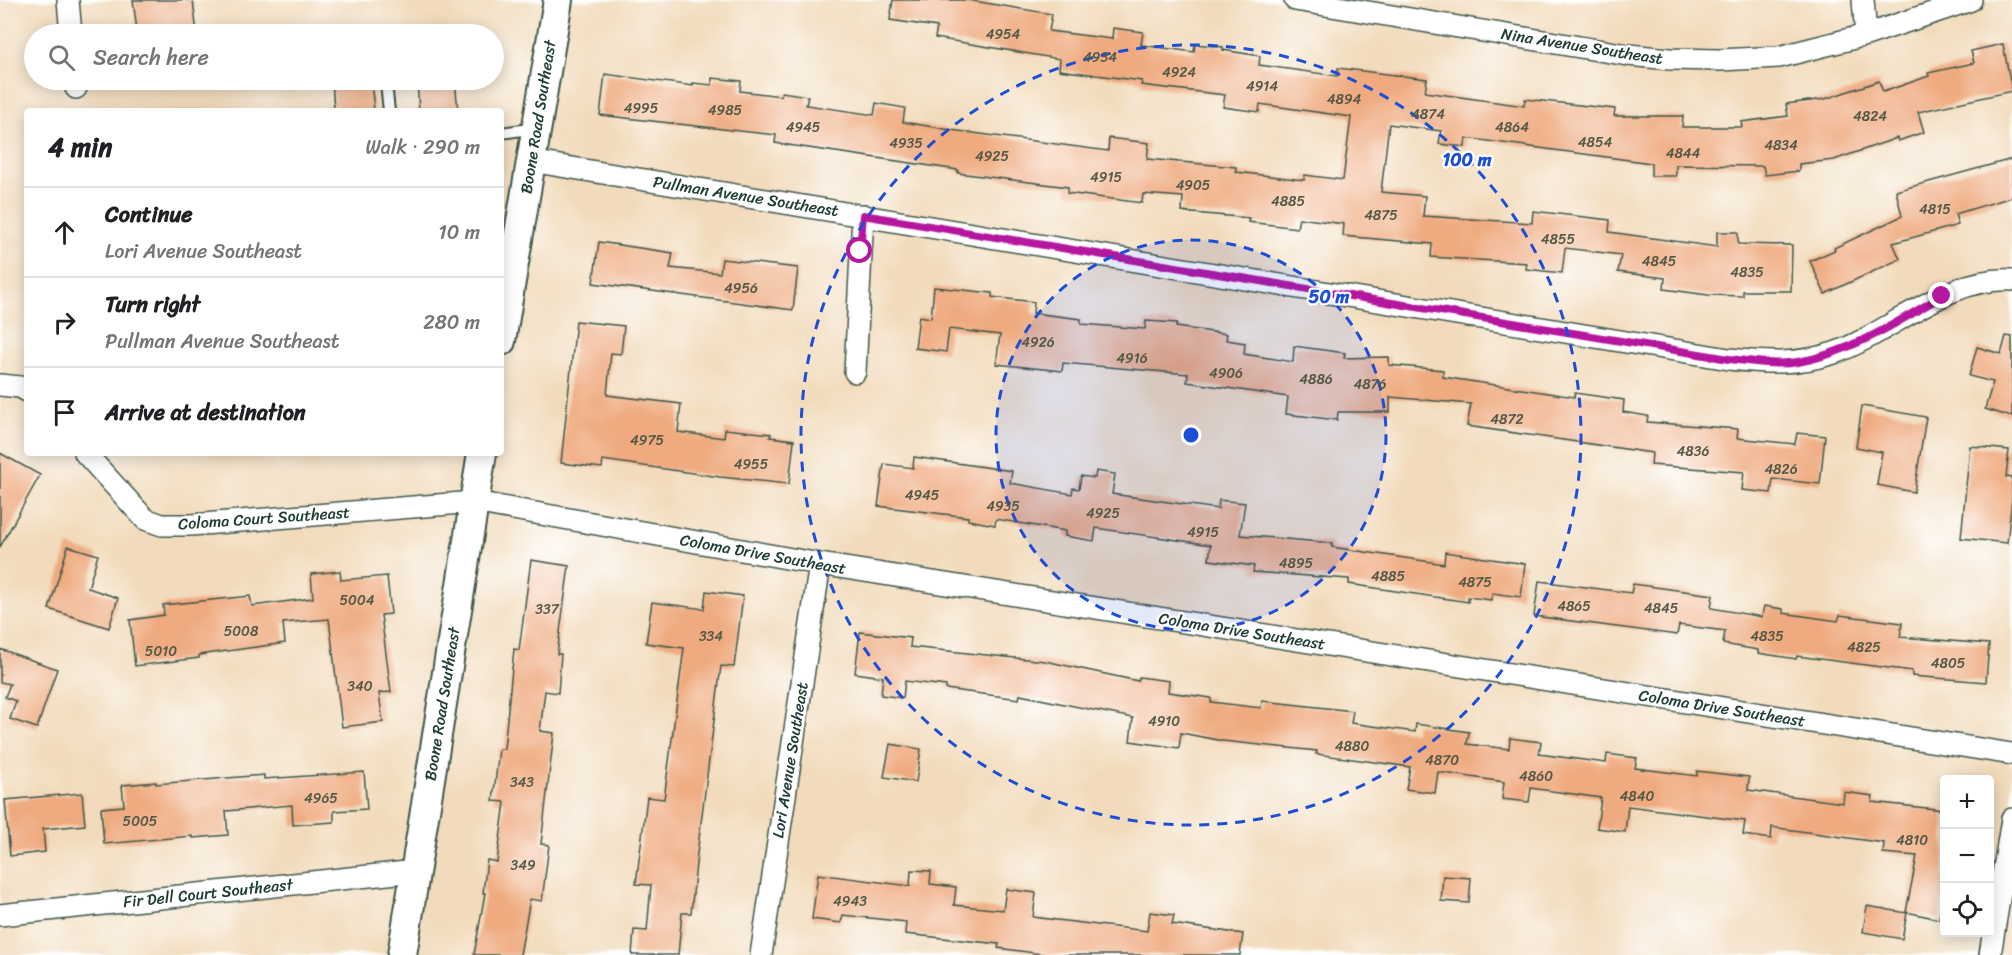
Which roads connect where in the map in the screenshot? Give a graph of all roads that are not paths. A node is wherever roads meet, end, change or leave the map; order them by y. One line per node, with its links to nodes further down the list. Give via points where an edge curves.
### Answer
1 (68, 0): 6 (street)
2 (558, 0): 10 (street, Boone Road Southeast)
3 (1295, 0): 7 (street, Nina Avenue Southeast, via 1670,59 1779,57)
4 (1863, 0): 7 (street)
5 (1971, 0): 7 (street, Nina Avenue Southeast)
6 (70, 24)
7 (1866, 35)
8 (387, 90): 9 (lane)
9 (389, 108)
10 (536, 128): 11 (lane); 12 (street, Boone Road Southeast)
11 (504, 133)
12 (530, 160): 13 (street, Pullman Avenue Southeast); 15 (street, Boone Road Southeast)
13 (863, 215): 14 (street, Pullman Avenue Southeast, via 1770,363 1797,362 1834,352 1966,286); 17 (street)
14 (2012, 280)
15 (506, 285): 16 (street, Boone Road Southeast)
16 (504, 307)
17 (855, 372)
18 (0, 386): 19 (street)
19 (24, 389)
20 (88, 456): 22 (street, Coloma Court Southeast, via 144,519 162,525)
21 (482, 456): 22 (street, Boone Road Southeast)
22 (474, 502): 23 (street, Coloma Drive Southeast); 26 (street, Boone Road Southeast)
23 (820, 564): 24 (street, Coloma Drive Southeast); 29 (street, Lori Avenue Southeast)
24 (2012, 754)
25 (2012, 819): 30 (street)
26 (416, 871): 27 (street, Fir Dell Court Southeast); 28 (street, Boone Road Southeast)
27 (0, 915)
28 (402, 955)
29 (761, 955)
30 (1990, 955)

